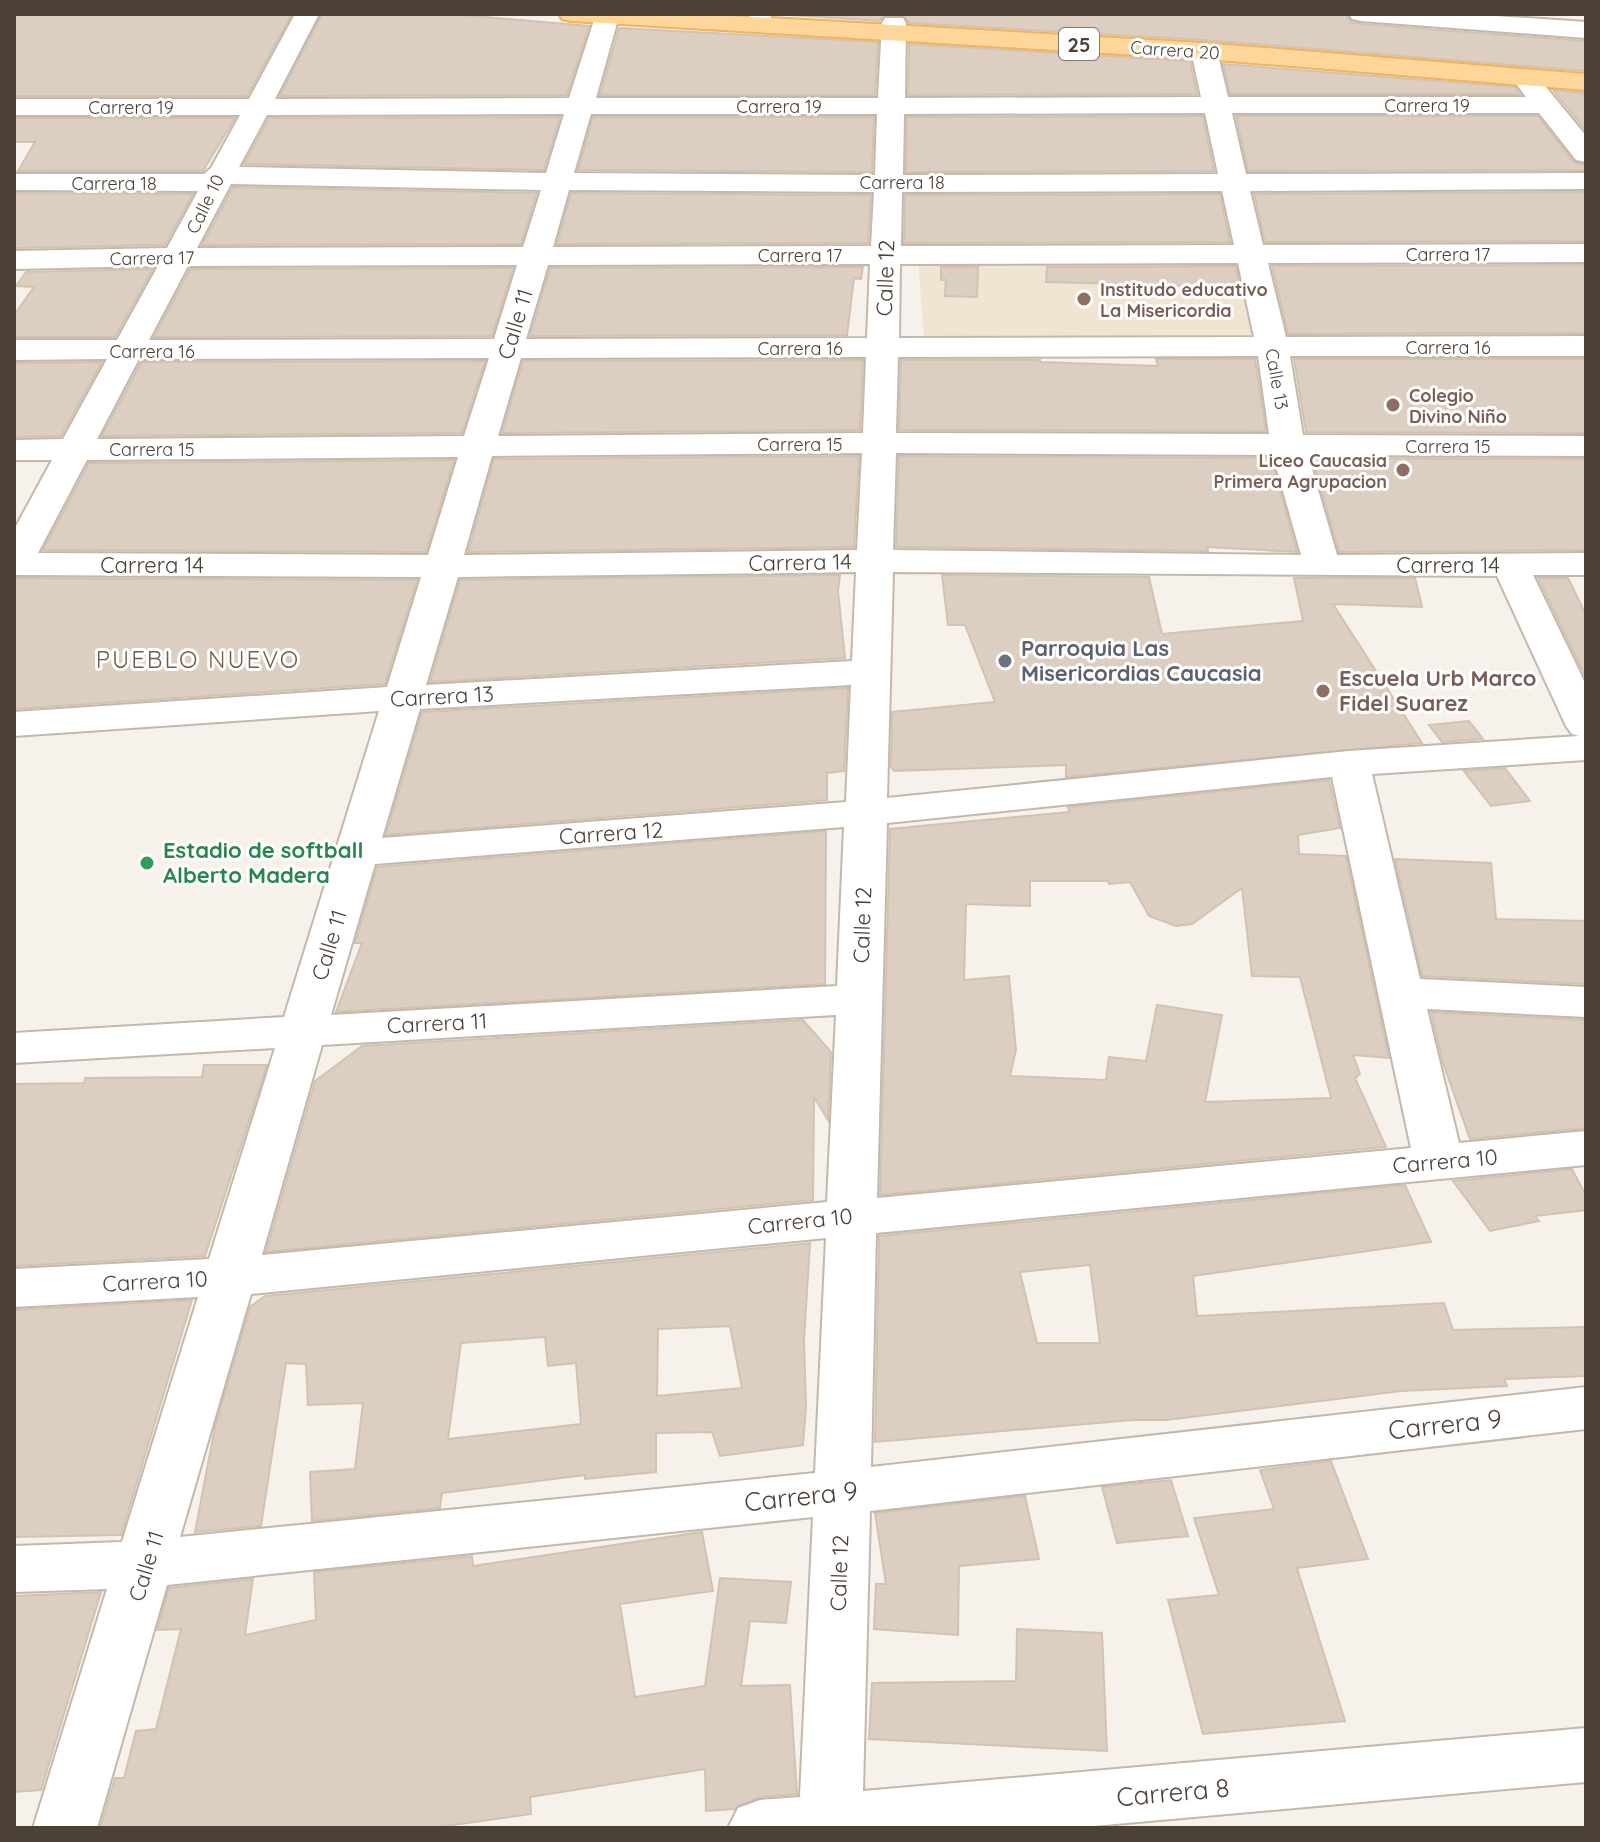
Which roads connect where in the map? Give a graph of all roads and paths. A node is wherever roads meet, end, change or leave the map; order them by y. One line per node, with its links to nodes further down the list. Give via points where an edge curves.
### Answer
1 (307, 14): 18 (street, Calle 10)
2 (745, 14): 3 (main road, Carrera 20 / 25)
3 (760, 14): 7 (main road, Carrera 20 / 25)
4 (1361, 14): 6 (street)
5 (589, 15): 7 (main road, Carrera 20 / 25); 15 (street, Calle 11)
6 (1554, 21): 8 (street)
7 (894, 28): 9 (main road, Carrera 20 / 25); 10 (main road, Carrera 20 / 25); 16 (street, Calle 12)
8 (1586, 30)
9 (1204, 51): 11 (main road, Carrera 20 / 25); 13 (street, Calle 13)
10 (1586, 72)
11 (1524, 77): 12 (main road, Carrera 20 / 25); 14 (street)
12 (1586, 82)
13 (1215, 105): 14 (street, Carrera 19); 16 (street, Carrera 19); 25 (street, Calle 13)
14 (1545, 105): 19 (street)
15 (579, 106): 16 (street, Carrera 19); 18 (street, Carrera 19); 21 (street, Calle 11)
16 (890, 106): 24 (street, Calle 12)
17 (14, 107): 18 (street, Carrera 19)
18 (256, 107): 20 (street, Calle 10)
19 (1586, 154)
20 (216, 179): 21 (street, Carrera 18); 23 (street, Carrera 18); 30 (street, Calle 10)
21 (558, 179): 24 (street, Carrera 18); 29 (street, Calle 11)
22 (1586, 181): 25 (street, Carrera 18)
23 (14, 182)
24 (889, 182): 25 (street, Carrera 18); 28 (street, Calle 12)
25 (1234, 182): 27 (street, Calle 13)
26 (1586, 253): 27 (street, Carrera 17)
27 (1251, 254): 28 (street, Carrera 17); 34 (street, Calle 13)
28 (886, 255): 29 (street, Carrera 17); 33 (street, Calle 12)
29 (535, 256): 30 (street, Carrera 17); 35 (street, Calle 11)
30 (178, 257): 31 (street, Carrera 17); 37 (street, Calle 10)
31 (14, 260)
32 (1586, 346): 34 (street, Carrera 16)
33 (883, 347): 34 (street, Carrera 16); 35 (street, Carrera 16); 38 (street, Calle 12)
34 (1272, 347): 40 (street, Calle 13)
35 (508, 348): 37 (street, Carrera 16); 39 (street, Calle 11)
36 (14, 350): 37 (street, Carrera 16)
37 (128, 351): 43 (street, Calle 10)
38 (880, 443): 39 (street, Carrera 15); 40 (street, Carrera 15); 44 (street, Calle 12)
39 (478, 446): 43 (street, Carrera 15); 48 (street, Calle 11)
40 (1288, 446): 41 (street, Carrera 15); 49 (street, Calle 13)
41 (1586, 446)
42 (14, 450): 43 (street, Carrera 15)
43 (75, 450): 45 (street, Calle 10)
44 (877, 561): 48 (street, Carrera 14); 49 (street, Carrera 14); 50 (street, Calle 12)
45 (14, 564): 48 (street, Carrera 14)
46 (1586, 564): 47 (street, Carrera 14)
47 (1510, 565): 49 (street, Carrera 14); 53 (street)
48 (443, 566): 51 (street, Calle 11)
49 (1322, 566)
50 (871, 672): 51 (street, Carrera 13); 56 (street, Calle 12)
51 (403, 698): 52 (street, Carrera 13); 57 (street, Calle 11)
52 (14, 724)
53 (1586, 726)
54 (1586, 748): 55 (street, Carrera 12)
55 (1349, 763): 56 (street, Carrera 12); 58 (street)
56 (866, 813): 57 (street, Carrera 12); 59 (street, Calle 12)
57 (357, 853): 61 (street, Calle 11)
58 (1403, 993): 60 (street); 64 (street)
59 (859, 999): 61 (street, Carrera 11); 65 (street, Calle 12)
60 (1586, 1002)
61 (303, 1031): 62 (street, Carrera 11); 66 (street, Calle 11)
62 (14, 1048)
63 (1586, 1148): 64 (street, Carrera 10)
64 (1439, 1162): 65 (street, Carrera 10)
65 (851, 1216): 66 (street, Carrera 10); 69 (street, Calle 12)
66 (230, 1277): 67 (street, Carrera 10); 70 (street, Calle 11)
67 (14, 1288)
68 (1586, 1408): 69 (street, Carrera 9)
69 (841, 1492): 70 (street, Carrera 9); 73 (street, Calle 12)
70 (147, 1564): 71 (street, Carrera 9); 74 (street, Calle 11)
71 (14, 1569)
72 (1586, 1755): 73 (street, Carrera 8)
73 (830, 1825): 75 (street, Carrera 8)
74 (65, 1828)
75 (760, 1828)

